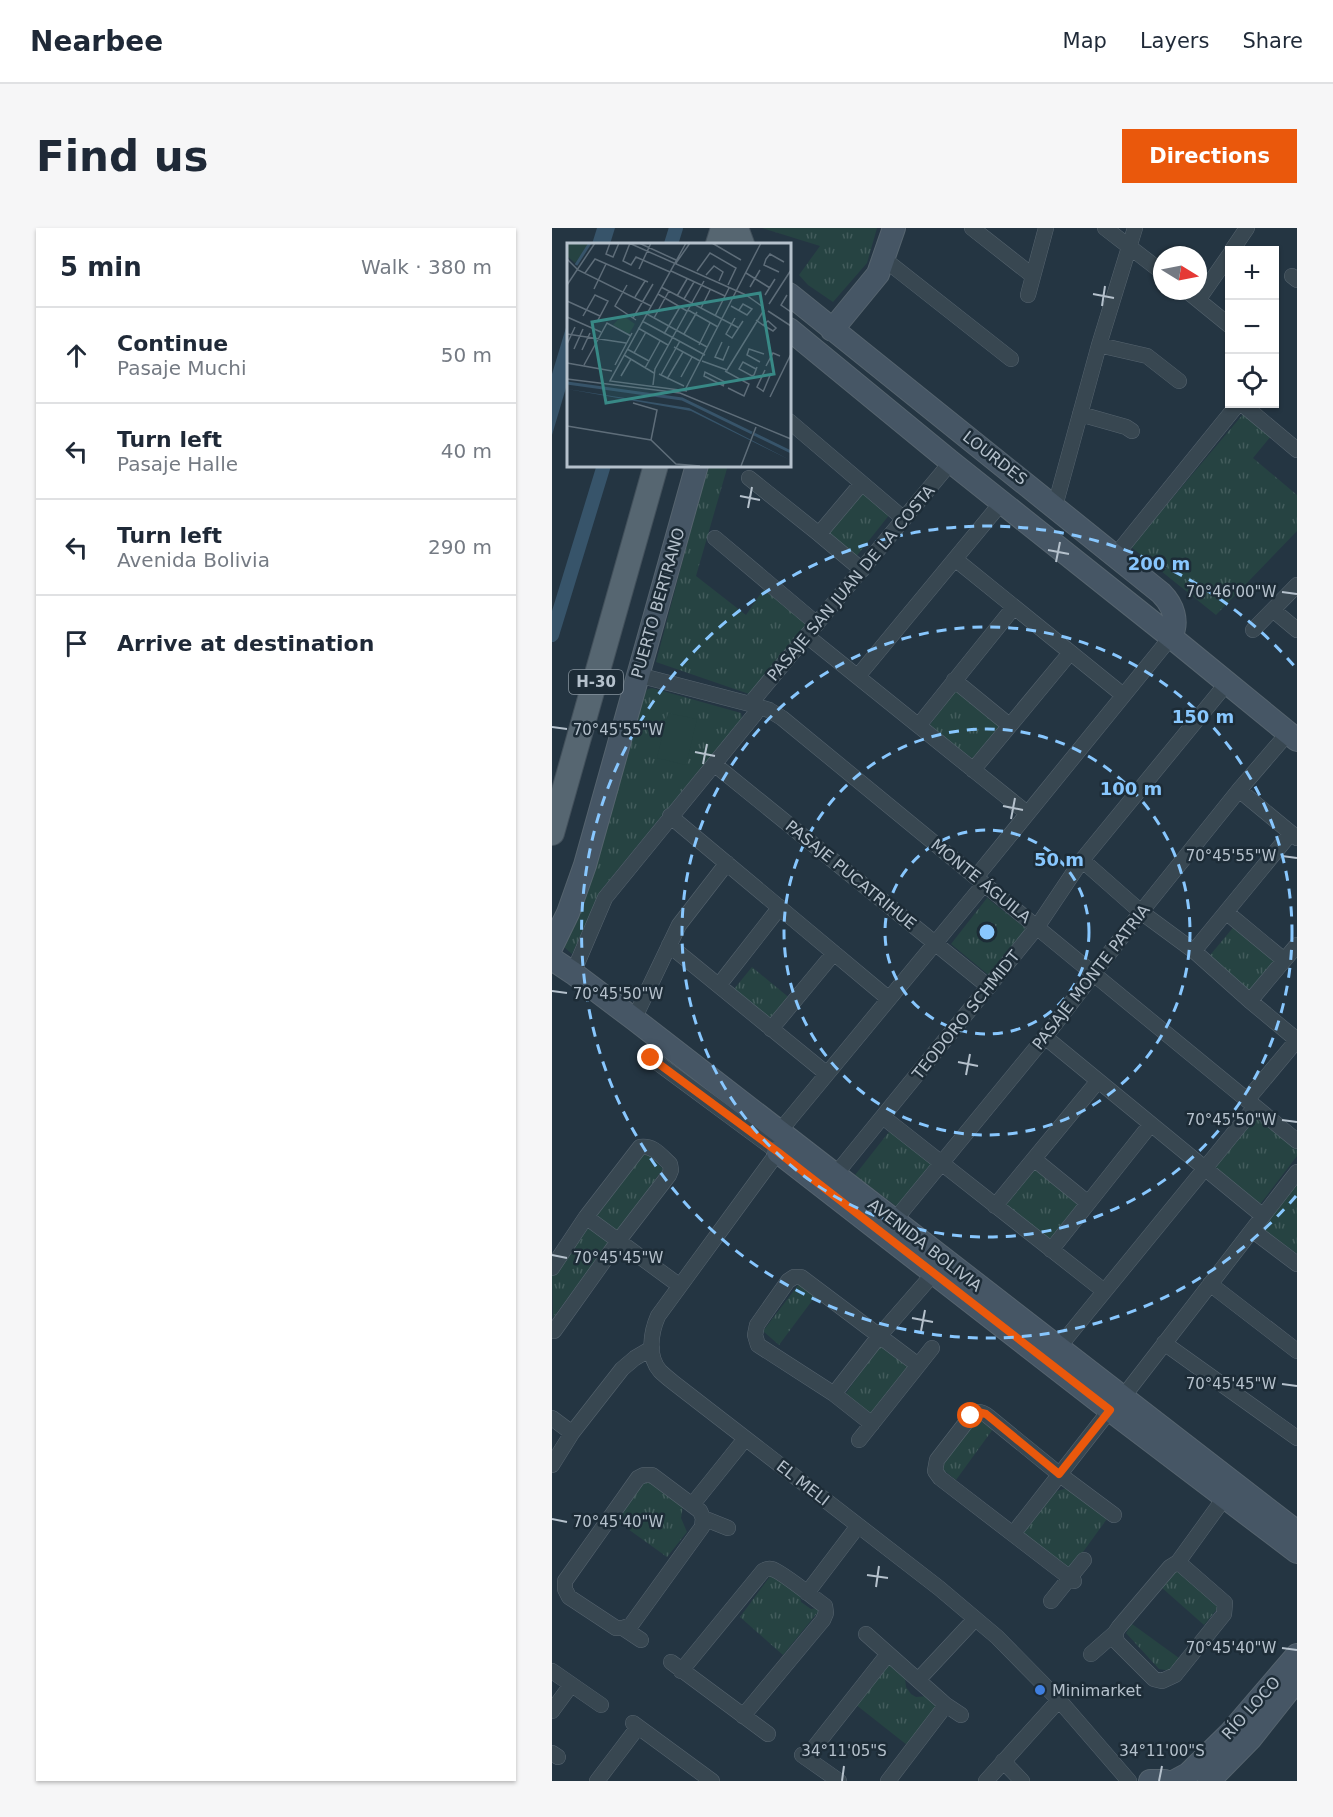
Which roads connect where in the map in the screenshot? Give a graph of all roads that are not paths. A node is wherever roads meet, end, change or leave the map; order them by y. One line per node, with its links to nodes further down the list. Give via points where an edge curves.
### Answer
1 (894, 228): 9 (street)
2 (972, 228): 12 (street)
3 (1046, 228): 12 (street)
4 (1105, 228): 7 (street)
5 (1135, 228): 7 (street)
6 (1247, 228): 8 (street)
7 (1129, 246): 11 (street); 20 (street)
8 (1235, 246)
9 (884, 259): 19 (street, via 878,274); 21 (street)
10 (1225, 259): 13 (street)
11 (1153, 265)
12 (1033, 276): 15 (street)
13 (1207, 280)
14 (790, 295): 19 (street, LOURDES)
15 (1028, 295)
16 (1198, 300): 17 (street)
17 (1225, 322)
18 (790, 330): 29 (street, LOURDES)
19 (832, 330): 35 (street, LOURDES)
20 (1099, 345): 22 (street, via 1147,356); 25 (street)
21 (1011, 359)
22 (1179, 381)
23 (1237, 408): 39 (street)
24 (1245, 408): 28 (street)
25 (1080, 414): 27 (street); 35 (street)
26 (790, 422): 33 (street)
27 (1132, 431)
28 (1297, 450)
29 (951, 462): 34 (street, LOURDES); 36 (street, PASAJE SAN JUAN DE LA COSTA)
30 (656, 466): 64 (main road, H-30)
31 (697, 466): 50 (street, PUERTO BERTRANO)
32 (749, 478): 37 (street)
33 (862, 483): 36 (street); 37 (street)
34 (1002, 502): 40 (street); 48 (street, LOURDES)
35 (1055, 506): 39 (street, LOURDES)
36 (904, 519): 41 (street, PASAJE SAN JUAN DE LA COSTA)
37 (819, 534): 41 (street)
38 (715, 538): 45 (street)
39 (1115, 556): 48 (street, LOURDES, via 1168,600 1175,622)
40 (955, 559): 43 (street); 51 (street)
41 (862, 570): 45 (street, PASAJE SAN JUAN DE LA COSTA)
42 (1297, 585): 44 (street)
43 (1014, 607): 49 (street); 52 (street)
44 (1273, 610): 46 (street); 47 (street)
45 (812, 630): 51 (street); 55 (street, PASAJE SAN JUAN DE LA COSTA)
46 (1253, 630)
47 (1297, 630)
48 (1172, 637): 53 (street, LOURDES); 54 (street)
49 (1070, 653): 54 (street); 57 (street)
50 (638, 675): 55 (street, MONTE ÁGUILA); 74 (street, PUERTO BERTRANO, via 585,865)
51 (858, 676): 56 (street)
52 (954, 680): 56 (street); 57 (street)
53 (1227, 683): 58 (street, LOURDES); 66 (street, TEODORO SCHMIDT)
54 (1123, 695): 62 (street)
55 (755, 706): 59 (street, PASAJE SAN JUAN DE LA COSTA, via 755,714); 68 (street, MONTE ÁGUILA, via 782,718)
56 (919, 724): 60 (street)
57 (1010, 725): 60 (street)
58 (1292, 737): 61 (street, PASAJE MONTE PATRIA)
59 (714, 764): 63 (street, PASAJE SAN JUAN DE LA COSTA); 73 (street, PASAJE PUCATRIHUE)
60 (973, 770): 62 (street)
61 (1239, 790): 65 (street); 70 (street, PASAJE MONTE PATRIA)
62 (1027, 813): 68 (street)
63 (670, 816): 67 (street); 81 (street, PASAJE SAN JUAN DE LA COSTA, via 605,898)
64 (552, 833)
65 (1294, 836): 71 (street)
66 (1082, 860): 70 (street); 72 (street, TEODORO SCHMIDT)
67 (726, 863): 69 (street); 75 (street, via 679,925)
68 (980, 880): 72 (street, MONTE ÁGUILA); 73 (street)
69 (780, 907): 78 (street); 83 (street)
70 (1141, 912): 77 (street); 82 (street, PASAJE MONTE PATRIA)
71 (1226, 912): 77 (street); 80 (street)
72 (1037, 927): 82 (street, MONTE ÁGUILA); 84 (street, TEODORO SCHMIDT)
73 (935, 943): 84 (street, PASAJE PUCATRIHUE); 85 (street)
74 (552, 945)
75 (669, 945): 83 (street); 87 (street)
76 (1297, 945): 80 (street)
77 (1194, 951): 86 (street)
78 (834, 953): 85 (street); 88 (street)
79 (552, 959): 81 (street, AVENIDA BOLIVIA)
80 (1284, 960): 86 (street)
81 (573, 973): 87 (street, AVENIDA BOLIVIA)
82 (1094, 974): 89 (street, PASAJE MONTE PATRIA); 94 (street, MONTE ÁGUILA)
83 (719, 985): 88 (street)
84 (989, 987): 95 (street, TEODORO SCHMIDT)
85 (889, 999): 92 (street)
86 (1250, 1001): 90 (street)
87 (634, 1019): 98 (street, AVENIDA BOLIVIA)
88 (771, 1029): 92 (street)
89 (1045, 1037): 93 (street); 100 (street, PASAJE MONTE PATRIA)
90 (1297, 1040): 94 (street)
91 (651, 1058): 98 (street, AVENIDA BOLIVIA)
92 (827, 1074): 98 (street)
93 (1098, 1081): 96 (street); 99 (street)
94 (1251, 1104): 97 (street, MONTE ÁGUILA); 101 (street)
95 (883, 1117): 100 (street); 103 (street, TEODORO SCHMIDT)
96 (1150, 1124): 101 (street); 104 (street)
97 (1297, 1141)
98 (779, 1142): 103 (street, AVENIDA BOLIVIA); 116 (street)
99 (1034, 1159): 104 (street); 105 (street)
100 (942, 1164): 105 (street); 108 (street, PASAJE MONTE PATRIA)
101 (1206, 1169): 106 (street); 117 (street)
102 (1297, 1172): 106 (street)
103 (829, 1182): 108 (street, AVENIDA BOLIVIA); 114 (street, AVENIDA BOLIVIA)
104 (1088, 1203): 111 (street)
105 (995, 1206): 111 (street)
106 (1263, 1216): 109 (street)
107 (586, 1217): 110 (street); 110 (street, via 640,1147 652,1148 670,1164 671,1170); 113 (street)
108 (894, 1221): 121 (street, AVENIDA BOLIVIA)
109 (1252, 1230): 112 (street); 115 (street)
110 (619, 1240): 116 (street); 118 (street)
111 (1051, 1250): 117 (street)
112 (1297, 1264)
113 (552, 1268)
114 (934, 1273): 119 (street); 127 (street, AVENIDA BOLIVIA)
115 (1210, 1284): 120 (street); 124 (street)
116 (680, 1286): 122 (street, via 658,1316)
117 (1104, 1291): 121 (street)
118 (553, 1331)
119 (880, 1335): 125 (street); 126 (street); 126 (street, via 801,1276 788,1281 757,1325 758,1345)
120 (1164, 1343): 127 (street); 130 (street)
121 (1059, 1347): 127 (street, AVENIDA BOLIVIA)
122 (652, 1348): 131 (street, via 622,1369); 132 (street, EL MELI, via 660,1371)
123 (932, 1348): 125 (street)
124 (1297, 1351)
125 (918, 1365): 129 (street)
126 (834, 1394): 129 (street)
127 (1116, 1404): 135 (street); 136 (street, AVENIDA BOLIVIA); 142 (street, AVENIDA BOLIVIA)
128 (552, 1418): 131 (street)
129 (872, 1424): 133 (street)
130 (1294, 1429)
131 (572, 1433): 134 (street)
132 (746, 1439): 137 (street); 140 (street, EL MELI)
133 (859, 1440)
134 (552, 1465)
135 (1059, 1474): 138 (street); 143 (street); 143 (street, via 986,1414 978,1412 937,1460 935,1471 940,1478)
136 (1225, 1497): 144 (street, AVENIDA BOLIVIA); 146 (street)
137 (692, 1505): 139 (street); 151 (street, via 651,1475 638,1478 565,1581 569,1597 616,1628)
138 (1114, 1515)
139 (703, 1518): 141 (street); 151 (street, via 702,1527 632,1625)
140 (858, 1526): 148 (street); 150 (street, EL MELI)
141 (728, 1528)
142 (1297, 1532)
143 (1013, 1534): 147 (street)
144 (1297, 1552)
145 (1084, 1560): 147 (street)
146 (1178, 1562): 153 (street); 153 (street, via 1225,1603 1226,1609 1175,1675 1162,1681 1154,1678 1117,1642)
147 (1072, 1580): 149 (street)
148 (807, 1593): 167 (street, via 825,1606 823,1620); 167 (street, via 775,1570 762,1571 676,1666)
149 (1051, 1601)
150 (975, 1619): 159 (street); 162 (street, EL MELI)
151 (623, 1628): 154 (street)
152 (866, 1634): 155 (street)
153 (1115, 1634): 156 (street)
154 (641, 1640)
155 (888, 1654): 159 (street); 172 (street, via 804,1757)
156 (1091, 1654)
157 (1297, 1655): 179 (street, RÍO LOCO, via 1231,1732 1188,1774)
158 (552, 1671): 161 (street)
159 (918, 1680): 164 (street)
160 (1297, 1680): 180 (street, RÍO LOCO, via 1251,1738)
161 (571, 1685): 163 (street); 165 (street)
162 (1059, 1700): 169 (street); 176 (street, EL MELI)
163 (601, 1705)
164 (946, 1705): 166 (street); 173 (street)
165 (552, 1711)
166 (961, 1715)
167 (744, 1716): 168 (street)
168 (768, 1734)
169 (1003, 1761): 174 (street); 175 (street)
170 (592, 1779): 171 (street, via 636,1725)
171 (712, 1781)
172 (839, 1781)
173 (888, 1781)
174 (986, 1781)
175 (1022, 1781)
176 (1129, 1781)
177 (1150, 1781): 178 (street)
178 (1165, 1781)
179 (1175, 1781)
180 (1209, 1781)

